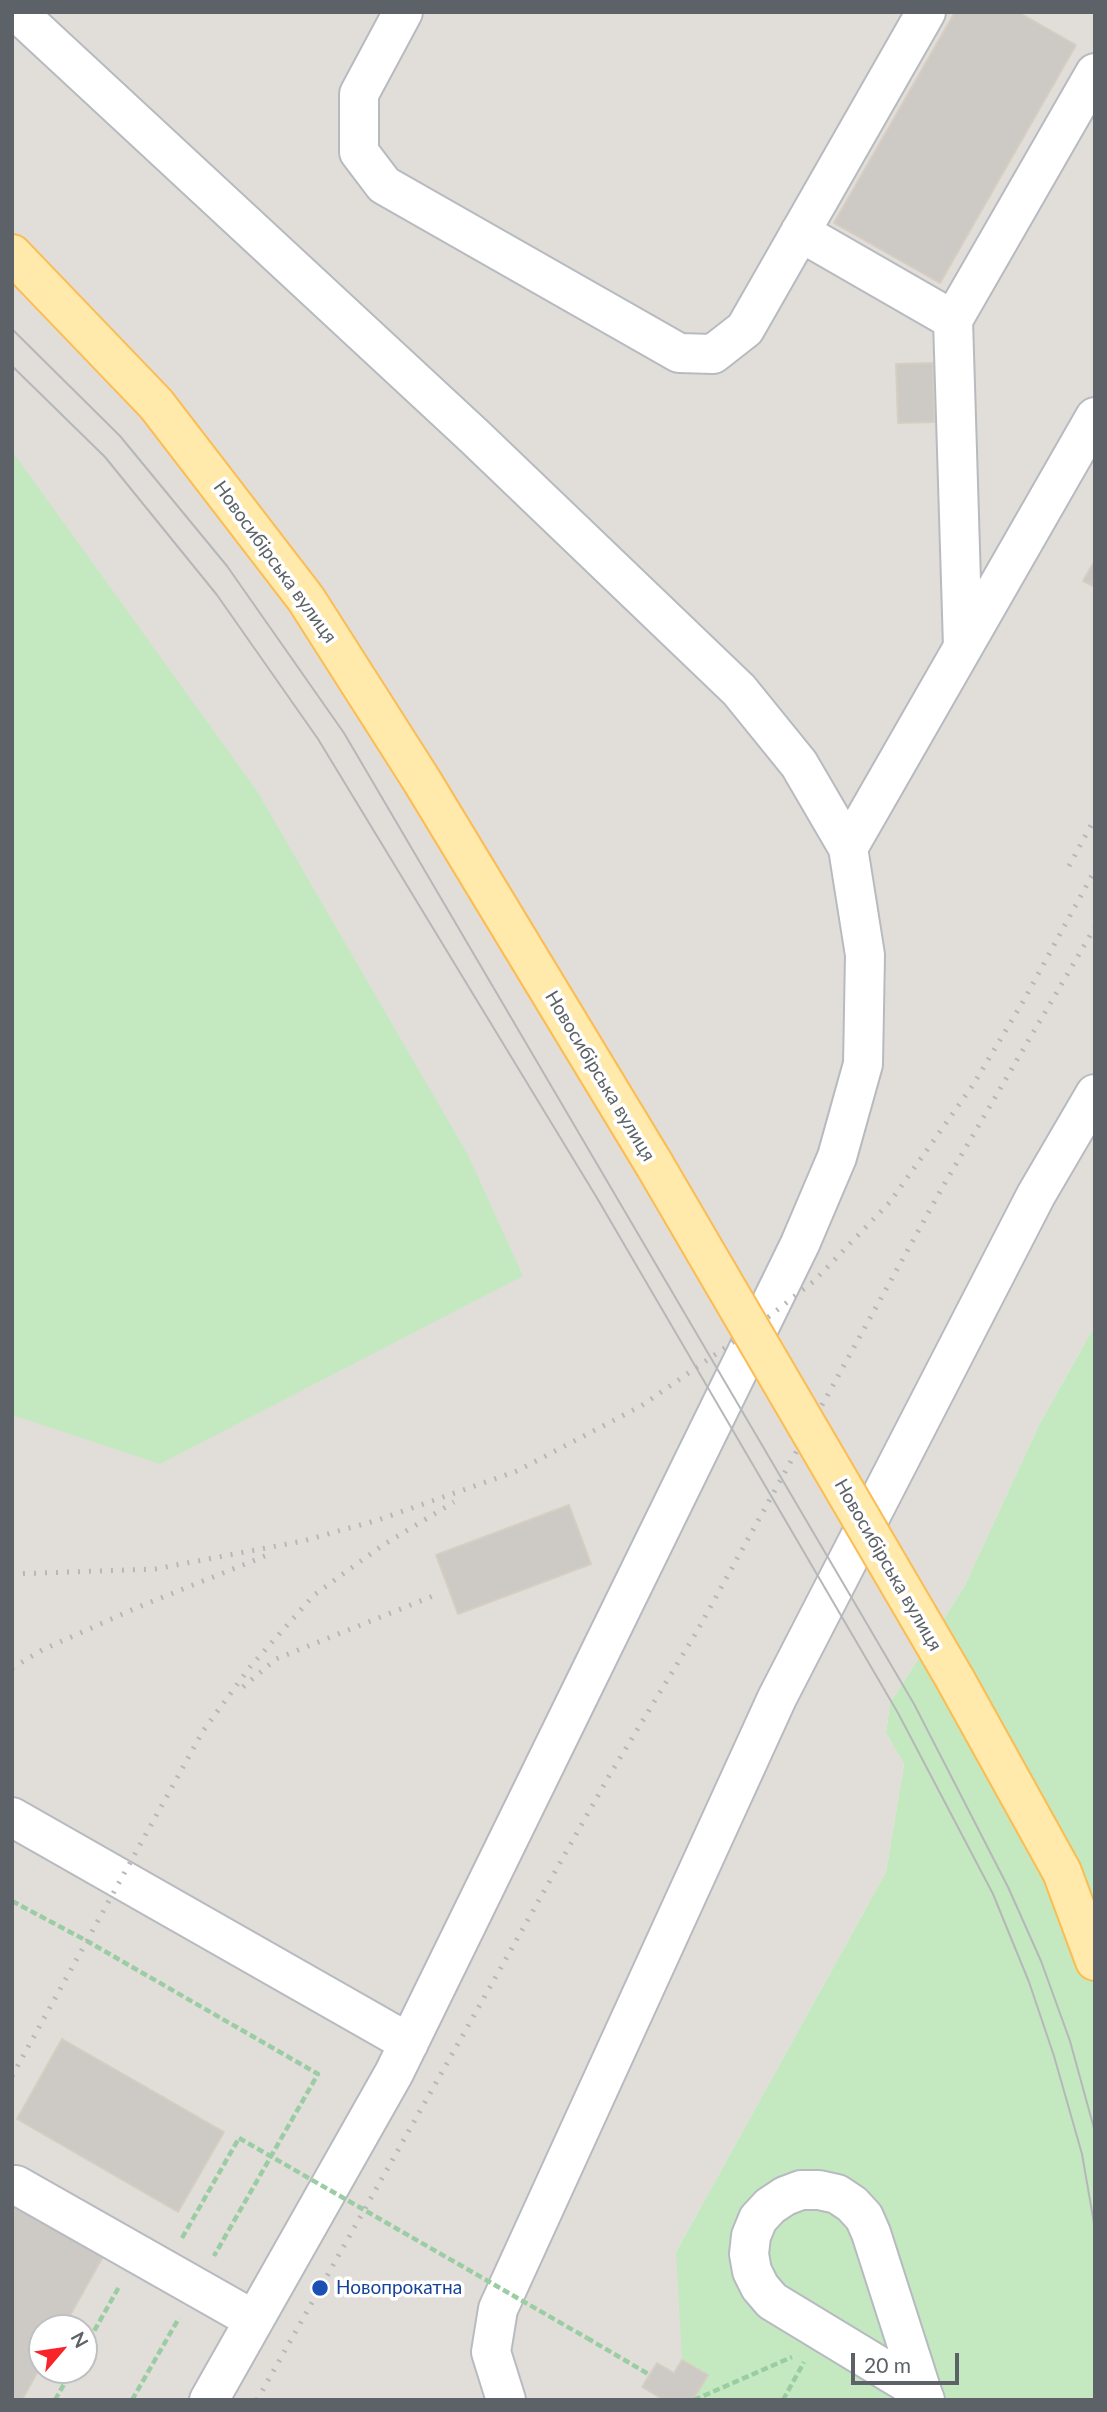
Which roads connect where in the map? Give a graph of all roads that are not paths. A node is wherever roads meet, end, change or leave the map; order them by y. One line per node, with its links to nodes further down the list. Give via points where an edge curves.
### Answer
1 (17, 12): 10 (lane, via 739,690 799,764)
2 (403, 12): 5 (lane, via 359,94 359,152 384,185 679,354 713,354 745,329)
3 (926, 12): 5 (lane)
4 (1095, 73): 7 (lane)
5 (800, 232): 7 (lane)
6 (12, 254): 13 (main road, Новосибірська вулиця, bridge, via 156,404 306,599 654,1164 955,1679 1062,1872)
7 (953, 320): 9 (lane)
8 (1095, 417): 9 (lane)
9 (963, 647): 10 (lane)
10 (848, 848): 14 (lane, via 865,955 863,1065 837,1157 800,1244)
11 (1095, 1094): 19 (lane, via 1036,1195 777,1698 498,2309 491,2352)
12 (12, 1816): 14 (lane)
13 (1095, 1961)
14 (409, 2043): 16 (lane)
15 (16, 2185): 16 (lane)
16 (254, 2320): 18 (lane)
17 (924, 2396): 17 (lane, via 864,2217 837,2194 819,2190 793,2193 769,2206 751,2236 749,2254 760,2287 772,2301)
18 (209, 2400)
19 (506, 2400)

